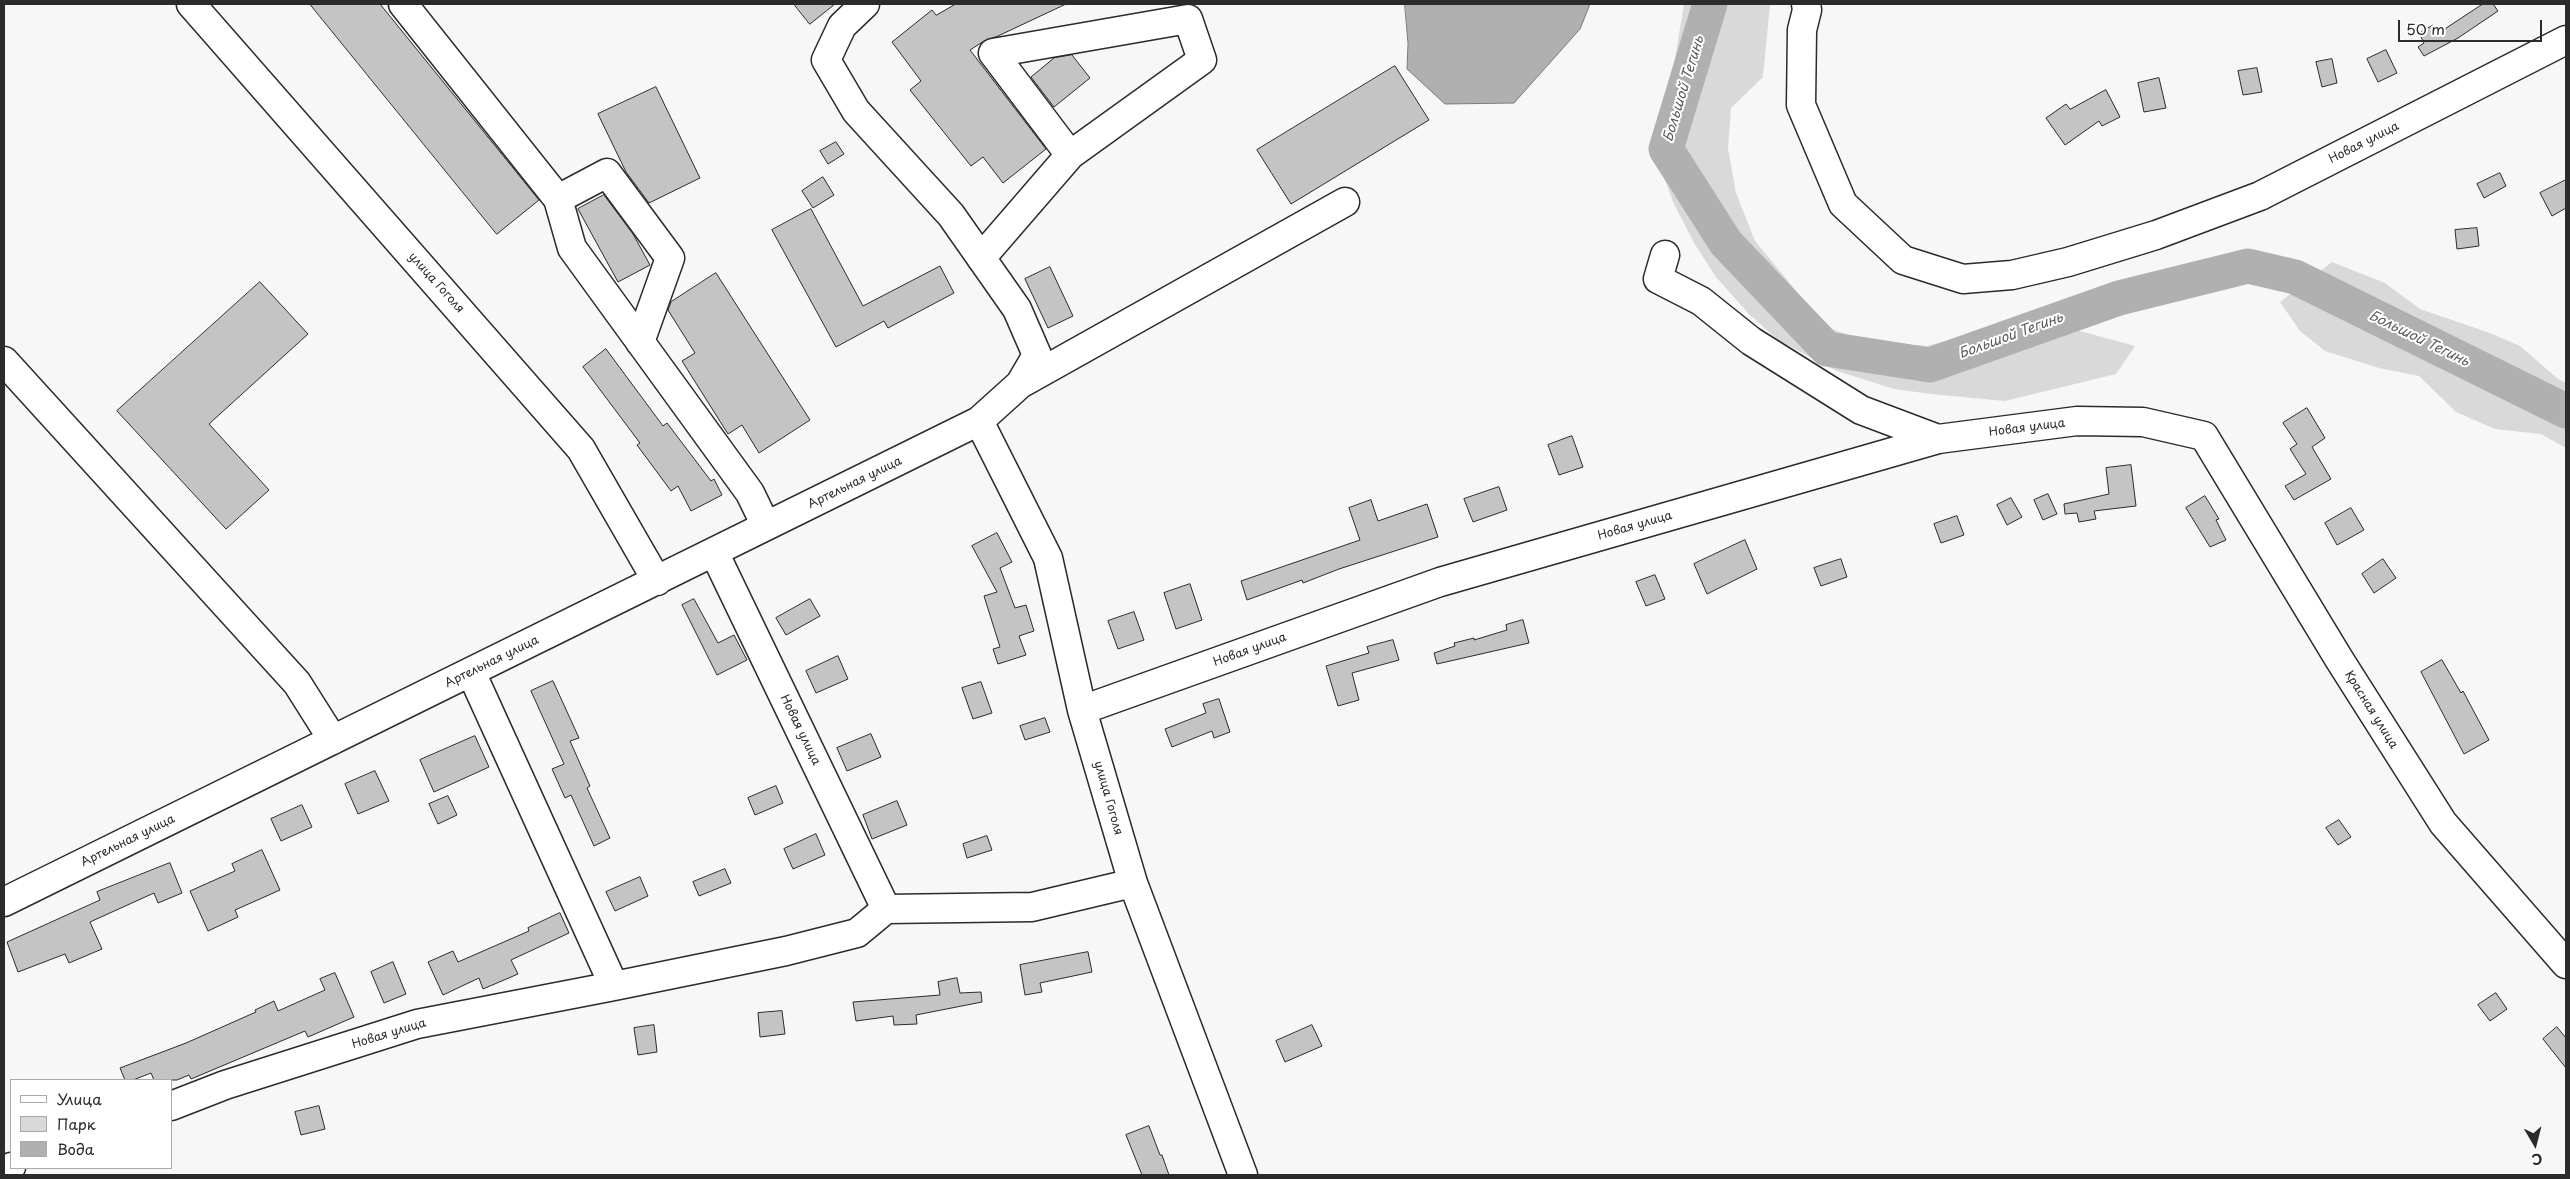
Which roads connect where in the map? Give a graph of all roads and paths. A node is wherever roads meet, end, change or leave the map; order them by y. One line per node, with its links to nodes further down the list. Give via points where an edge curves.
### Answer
1 (191, 4): 19 (street, улица Гоголя, via 581,449)
2 (403, 4): 7 (street)
3 (865, 4): 10 (street, via 842,26 826,60 856,111 951,216)
4 (1806, 4): 5 (street, Новая улица, via 1802,30 1801,105 1843,204 1902,260 1963,279 2012,274 2068,262 2156,235 2260,196)
5 (2566, 40)
6 (1070, 155): 6 (street, via 1202,60 1188,19 993,53); 10 (street)
7 (558, 199): 11 (street, via 572,248); 11 (street, via 607,173 670,258)
8 (1345, 202): 13 (street)
9 (1665, 255): 16 (street, via 1658,279 1701,301 1751,341 1861,410)
10 (981, 258): 13 (street, via 1017,309 1037,354)
11 (640, 342): 17 (street, via 750,493)
12 (4, 361): 22 (street, via 297,683)
13 (1020, 384): 14 (street, Артельная улица)
14 (979, 421): 17 (street, Артельная улица); 21 (street, улица Гоголя, via 1048,558)
15 (2204, 436): 16 (street, Новая улица, via 2143,422 2077,421); 26 (street, Красная улица, via 2443,823)
16 (1938, 439): 21 (street, Новая улица, via 1440,582)
17 (766, 526): 18 (street, Артельная улица)
18 (714, 552): 19 (street, Артельная улица); 25 (street, Новая улица)
19 (657, 580): 20 (street, Артельная улица)
20 (471, 672): 22 (street, Артельная улица); 27 (street)
21 (1082, 710): 23 (street, улица Гоголя)
22 (333, 740): 24 (street, Артельная улица)
23 (1133, 883): 25 (street, via 1032,907); 29 (street, улица Гоголя)
24 (4, 902)
25 (886, 909): 27 (street, Новая улица, via 858,933)
26 (2566, 964)
27 (614, 986): 28 (street, Новая улица, via 417,1024 225,1085)
28 (172, 1106)
29 (1243, 1175)

